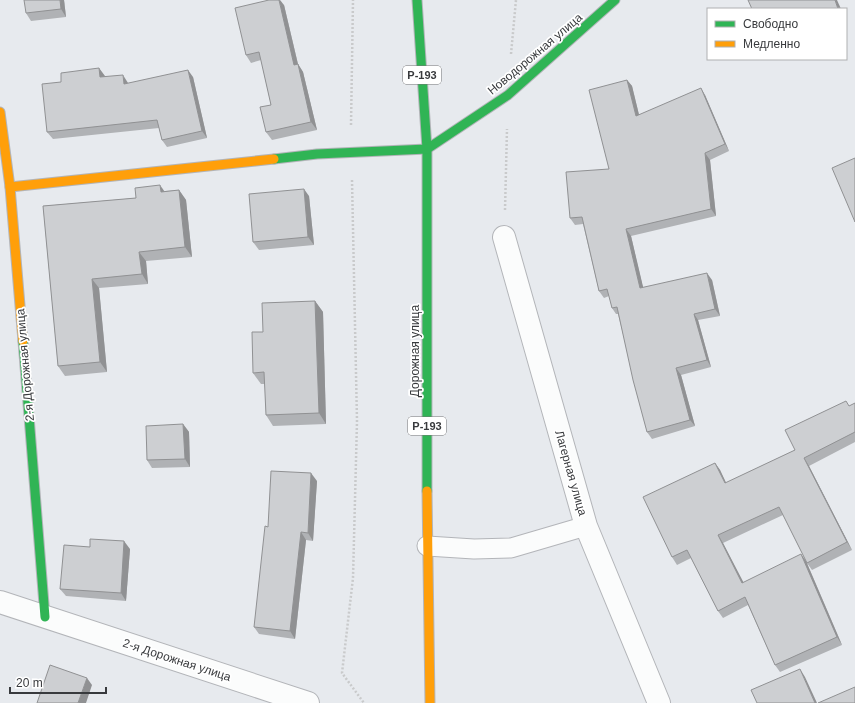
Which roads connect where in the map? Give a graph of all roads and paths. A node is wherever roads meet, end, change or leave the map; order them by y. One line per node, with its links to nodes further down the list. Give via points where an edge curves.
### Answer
1 (352, 0): 6 (path)
2 (417, 0): 5 (street, Дорожная улица / Р-193)
3 (615, 0): 5 (street, Новодорожная улица, via 508,95)
4 (0, 112): 7 (street, 2-я Дорожная улица)
5 (427, 149): 6 (street); 10 (street, Дорожная улица / Р-193)
6 (351, 153): 7 (street, via 317,154); 14 (path, via 358,421 353,578 342,673)
7 (10, 187): 12 (street, 2-я Дорожная улица)
8 (504, 237): 9 (street, Лагерная улица)
9 (586, 526): 10 (lane, via 511,548); 16 (street, Лагерная улица)
10 (427, 546): 15 (street, Дорожная улица / Р-193)
11 (0, 602): 12 (street, 2-я Дорожная улица)
12 (45, 617): 13 (street, 2-я Дорожная улица)
13 (308, 703)
14 (364, 703)
15 (430, 703)
16 (659, 703)

